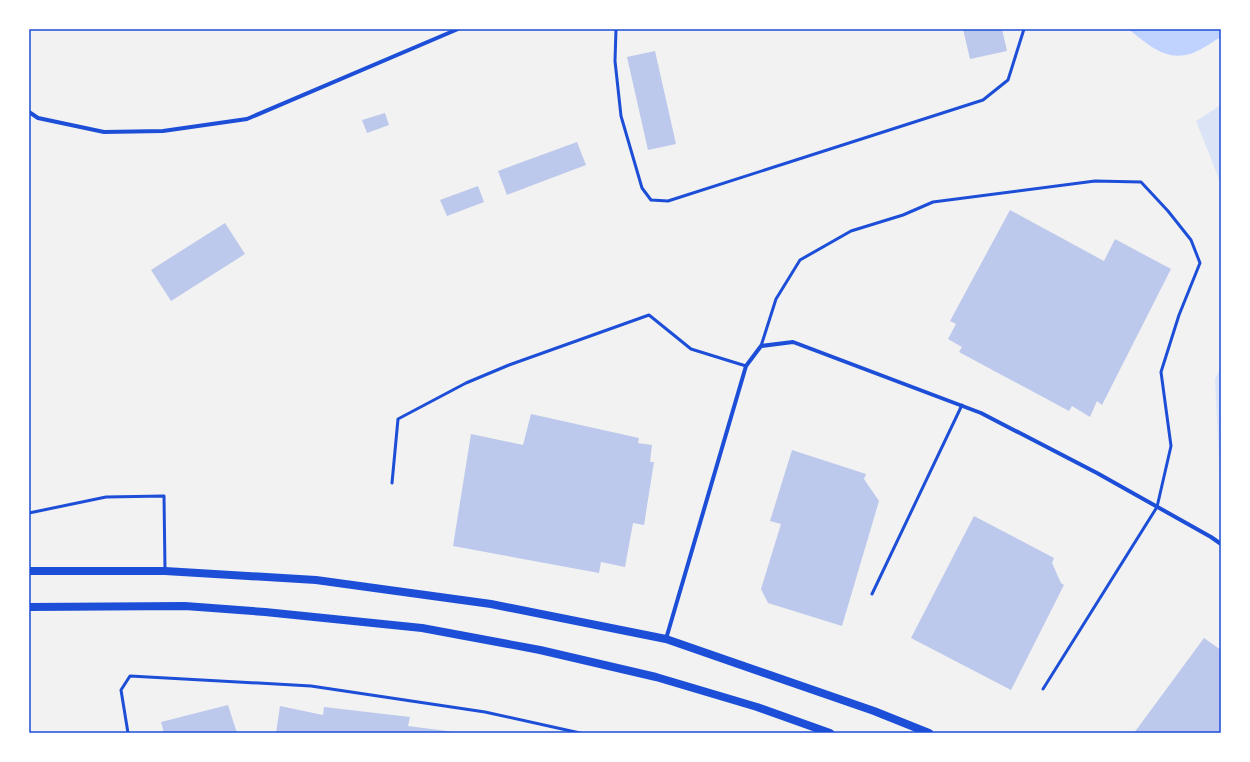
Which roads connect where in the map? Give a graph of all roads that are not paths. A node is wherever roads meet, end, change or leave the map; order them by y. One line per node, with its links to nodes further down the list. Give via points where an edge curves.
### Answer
1 (458, 29): 4 (street, via 247,118 163,130 104,132 38,118)
2 (616, 29): 3 (lane, via 615,61 621,116 642,188 651,200 668,201 982,100 1008,80)
3 (1024, 29)
4 (29, 112)
5 (761, 346): 6 (street); 7 (street, via 793,342); 9 (lane, via 776,299 800,260 851,231 933,202 1095,181 1141,182 1191,240 1200,263 1179,315 1161,372 1171,446)
6 (746, 366): 8 (lane, via 691,349 649,315 509,365 466,383 398,419); 16 (street)
7 (962, 405): 9 (street, via 1097,473); 14 (lane)
8 (392, 483)
9 (1158, 507): 11 (street); 17 (lane)
10 (29, 514): 13 (lane, via 106,497 164,496)
11 (1221, 544)
12 (29, 571): 13 (main road)
13 (166, 571): 16 (main road, via 316,580 491,604)
14 (872, 594)
15 (29, 607): 20 (main road, via 185,606 422,628 540,650 656,678 757,707)
16 (666, 639): 21 (main road, via 874,711)
17 (1043, 689)
18 (128, 733): 19 (lane, via 121,690 130,676 311,686 485,712)
19 (580, 733)
20 (830, 733)
21 (929, 733)

